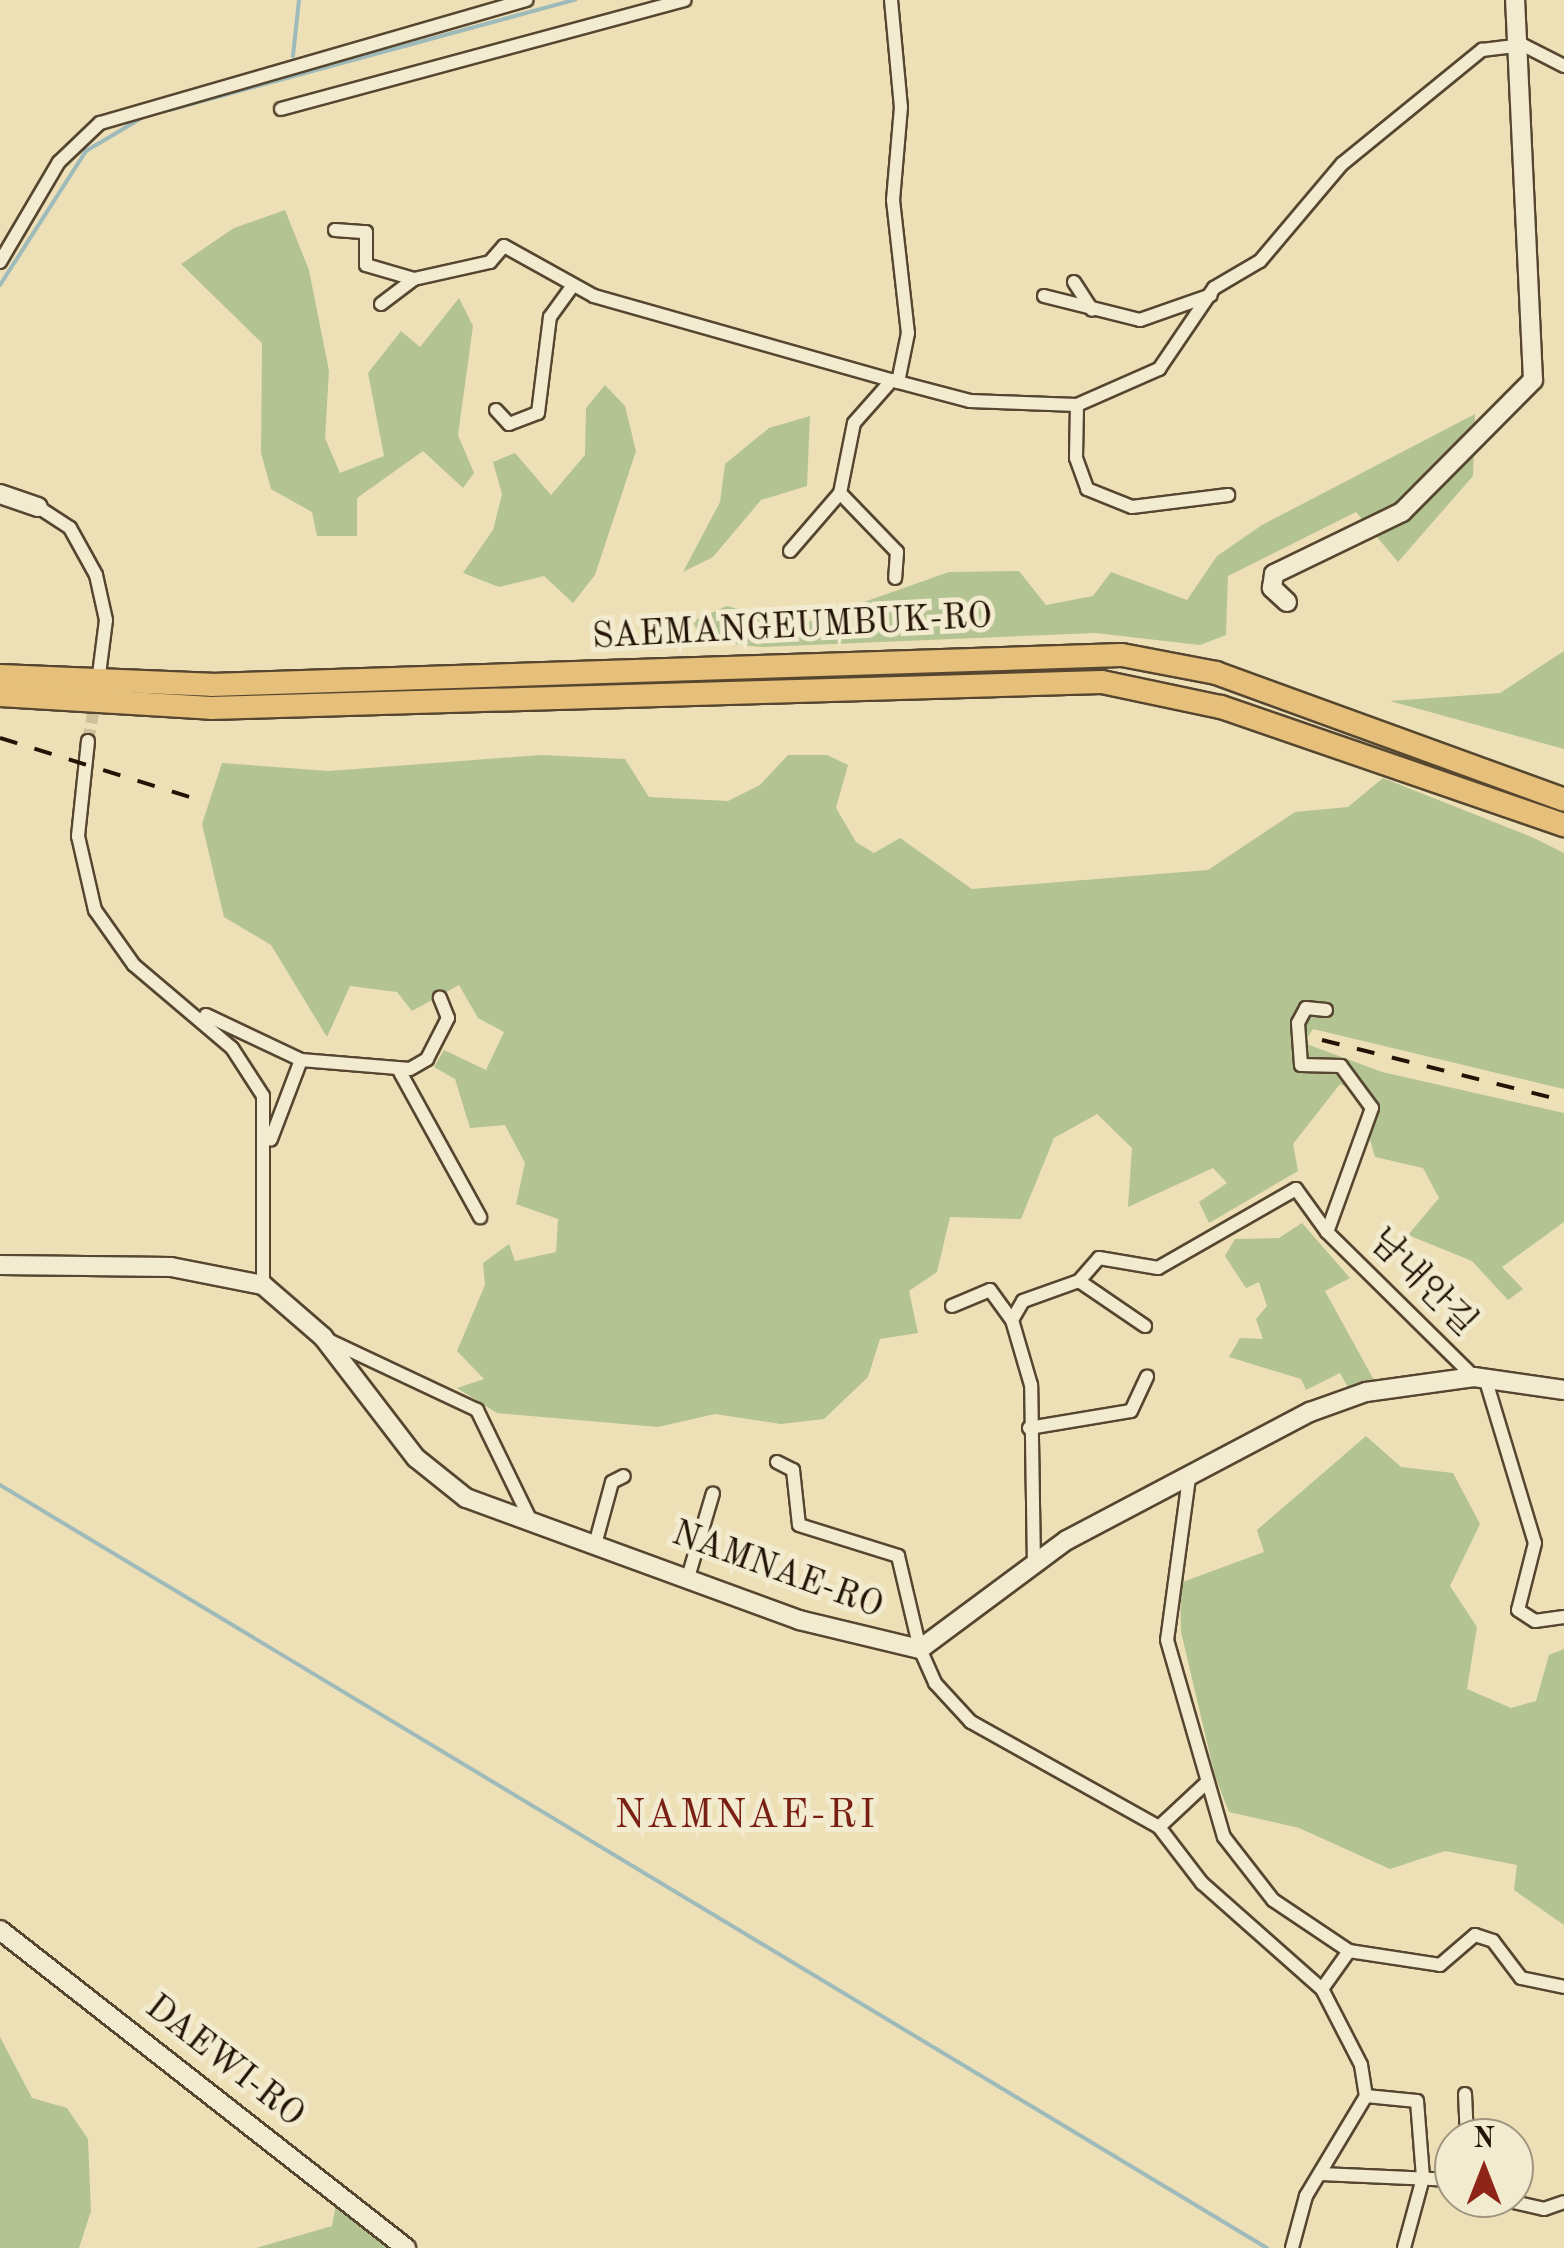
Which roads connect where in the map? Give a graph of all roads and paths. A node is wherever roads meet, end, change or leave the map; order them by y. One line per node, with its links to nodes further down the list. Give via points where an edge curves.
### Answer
1 (527, 0): 9 (street, via 100,123 59,162)
2 (686, 0): 7 (street)
3 (891, 0): 17 (street, via 902,107 894,200 908,332)
4 (1514, 0): 5 (street)
5 (1523, 44): 6 (street); 13 (street, via 1482,50 1342,164 1285,238); 26 (street, via 1533,380 1402,512 1274,574 1272,588)
6 (1564, 66)
7 (281, 110)
8 (335, 230): 10 (street, via 366,232 366,265)
9 (0, 262)
10 (414, 279): 12 (street, via 490,262 504,246); 15 (street)
11 (1074, 282): 16 (street, via 1080,302)
12 (572, 287): 17 (street); 19 (street, via 550,317 538,412 509,424)
13 (1210, 295): 16 (street, via 1140,320); 18 (street, via 1159,369)
14 (1044, 296): 16 (street)
15 (381, 304)
16 (1098, 314)
17 (895, 381): 18 (street, via 970,401 1058,398); 20 (street, via 854,423)
18 (1077, 405): 22 (street, via 1076,458 1087,489 1132,507)
19 (496, 410)
20 (840, 493): 24 (street); 25 (street, via 897,552)
21 (0, 494): 23 (street)
22 (1228, 495)
23 (38, 507): 27 (street, via 70,528 96,574 106,620)
24 (790, 551)
25 (895, 578)
26 (1287, 602)
27 (100, 675)
28 (0, 676): 31 (highway, SAEMANGEUMBUK-RO, via 211,685 1122,654 1216,673)
29 (0, 695): 32 (highway, SAEMANGEUMBUK-RO, via 211,708 1102,682 1221,707)
30 (88, 741): 34 (street, via 78,836 96,910 134,965)
31 (1564, 800)
32 (1564, 825)
33 (440, 998): 37 (street, via 448,1018 427,1059)
34 (184, 1010): 36 (street); 38 (street, via 232,1048 263,1096)
35 (1326, 1010): 40 (street, 남내안길, via 1306,1008 1298,1023 1301,1065 1341,1066 1372,1108)
36 (302, 1060): 37 (street); 38 (street)
37 (400, 1072): 39 (street)
38 (266, 1153): 43 (street)
39 (480, 1217)
40 (1327, 1232): 42 (street, 남내안길, via 1296,1189 1158,1268 1109,1254); 49 (street, 남내안길)
41 (0, 1266): 43 (street, NAMNAE-RO, via 172,1267)
42 (1079, 1282): 45 (street, 남내안길, via 1023,1301); 46 (street)
43 (263, 1285): 47 (street, NAMNAE-RO)
44 (952, 1306): 45 (street, via 990,1290)
45 (1012, 1320): 51 (street, via 1031,1385)
46 (1145, 1326)
47 (323, 1337): 56 (street, NAMNAE-RO, via 416,1458 466,1498); 56 (street, via 477,1410)
48 (1147, 1376): 51 (street, via 1131,1411)
49 (1480, 1379): 50 (street, NAMNAE-RO); 54 (street, NAMNAE-RO, via 1366,1392); 60 (street, via 1536,1543 1518,1610 1535,1621)
50 (1564, 1390)
51 (1029, 1428): 58 (street)
52 (777, 1462): 61 (street, via 793,1470 799,1525 898,1556)
53 (624, 1476): 57 (street, via 612,1482)
54 (1188, 1478): 58 (street, NAMNAE-RO); 62 (street, via 1167,1640)
55 (713, 1493): 59 (street)
56 (529, 1517): 57 (street, NAMNAE-RO)
57 (596, 1541): 59 (street, NAMNAE-RO)
58 (1034, 1566): 61 (street, NAMNAE-RO)
59 (689, 1574): 61 (street, NAMNAE-RO, via 856,1639)
60 (1564, 1617)
61 (920, 1649): 63 (street, via 935,1684 970,1722)
62 (1206, 1783): 63 (street); 65 (street, via 1224,1837 1273,1900)
63 (1158, 1827): 67 (street, via 1202,1882)
64 (2, 1934): 76 (street, DAEWI-RO)
65 (1349, 1951): 66 (street, via 1440,1965 1476,1935 1493,1941 1521,1978); 67 (street)
66 (1564, 1987)
67 (1322, 1989): 69 (street, via 1361,2065)
68 (1466, 2094): 70 (street)
69 (1366, 2096): 71 (street); 72 (street, via 1413,2094)
70 (1467, 2118)
71 (1320, 2174): 72 (street); 77 (street)
72 (1422, 2178): 73 (street); 78 (street)
73 (1434, 2179)
74 (1564, 2202): 75 (street)
75 (1534, 2207)
76 (406, 2248)
77 (1292, 2248)
78 (1404, 2248)

